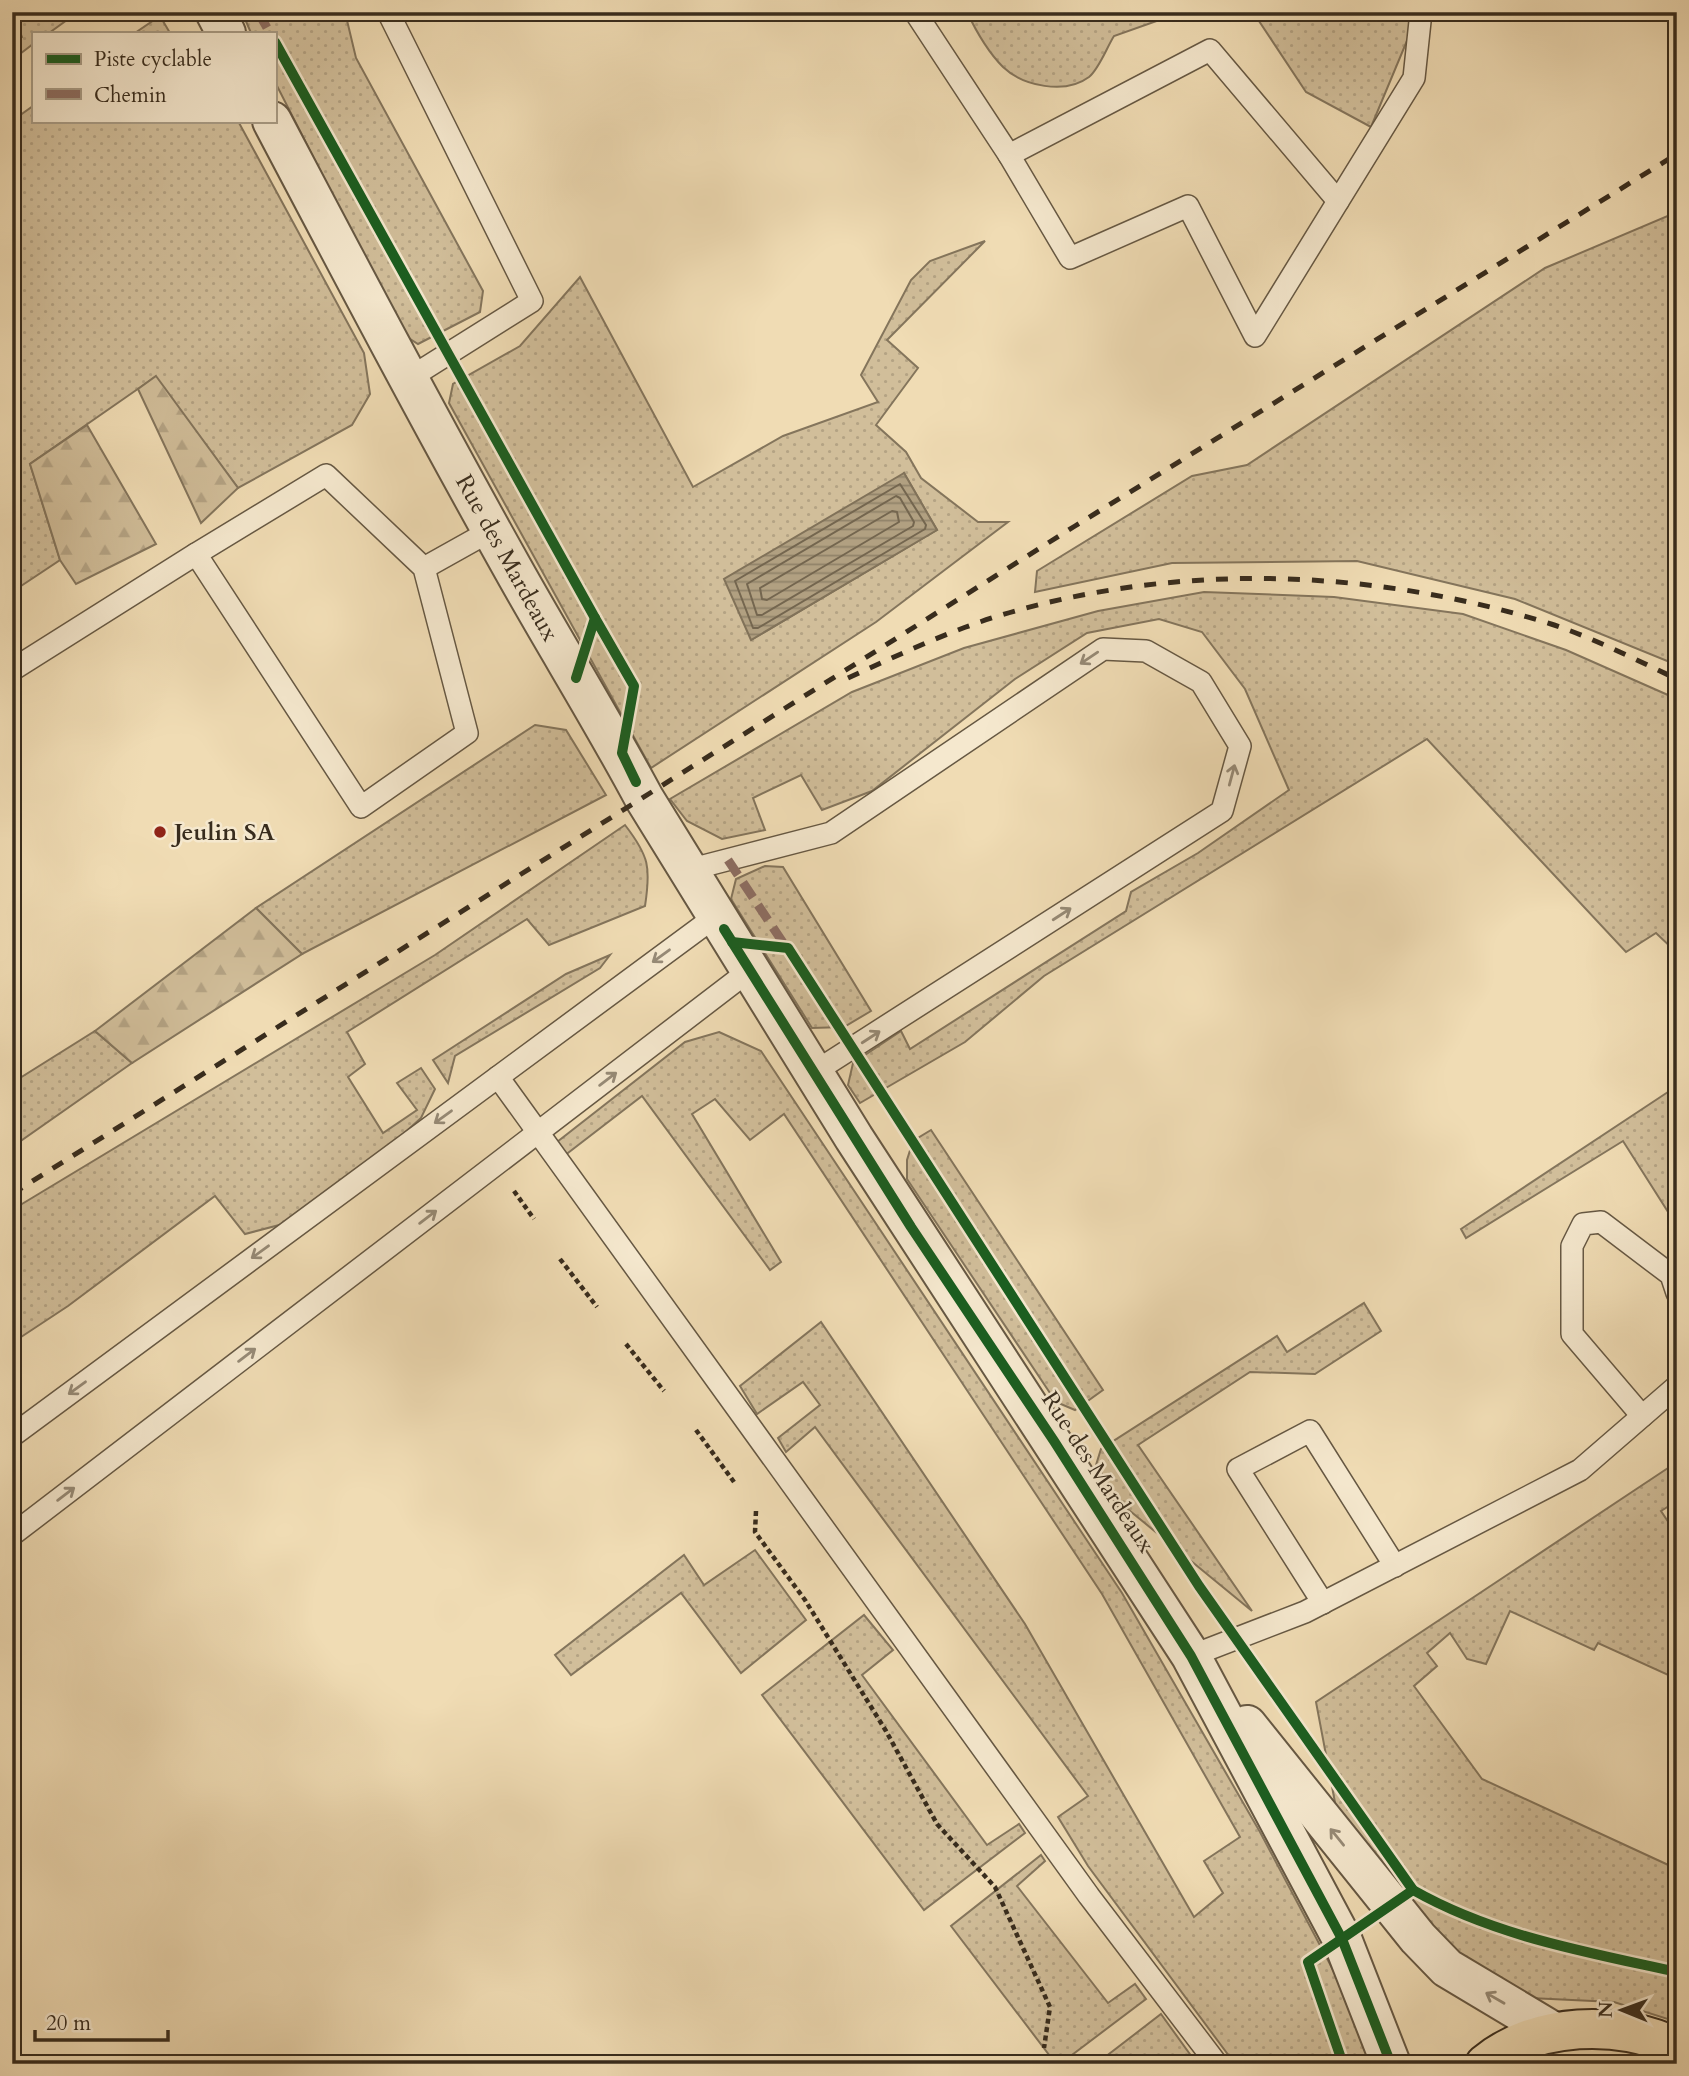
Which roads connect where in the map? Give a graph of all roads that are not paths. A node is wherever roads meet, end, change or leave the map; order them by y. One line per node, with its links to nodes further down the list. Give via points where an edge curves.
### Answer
1 (215, 12): 5 (street)
2 (388, 12): 9 (lane, via 532,301)
3 (915, 12): 7 (lane)
4 (1421, 12): 8 (lane, via 1414,78)
5 (225, 32)
6 (273, 122): 9 (street, Rue des Mardeaux)
7 (1009, 155): 8 (lane, via 1210,50); 8 (lane, via 1070,258 1188,206 1255,336)
8 (1338, 201)
9 (408, 379): 10 (street, Rue des Mardeaux)
10 (492, 530): 12 (lane); 14 (street, Rue des Mardeaux)
11 (196, 554): 12 (lane, via 326,475); 12 (lane, via 361,807 467,733); 13 (lane)
12 (424, 568)
13 (12, 670)
14 (688, 870): 15 (street, Rue des Mardeaux); 17 (lane, one-way to 14, via 1222,811 1240,746 1201,682 1146,651 1102,649 831,833)
15 (716, 916): 16 (street, Rue des Mardeaux); 18 (lane, one-way to 18)
16 (750, 970): 17 (street, Rue des Mardeaux); 19 (lane, one-way to 16)
17 (813, 1073): 27 (street, Rue des Mardeaux)
18 (498, 1077): 19 (lane); 23 (lane, one-way to 23)
19 (537, 1133): 24 (lane, one-way to 19); 30 (lane, via 1089,1896)
20 (1677, 1293): 22 (lane, via 1671,1275 1601,1222 1583,1224 1572,1246 1572,1334)
21 (1677, 1385): 22 (lane)
22 (1642, 1416): 25 (lane, via 1580,1470)
23 (12, 1436)
24 (12, 1535)
25 (1395, 1566): 26 (lane); 26 (lane, via 1310,1431 1238,1469)
26 (1323, 1603): 27 (lane)
27 (1191, 1656): 28 (street, Rue des Mardeaux, one-way to 27, via 1447,1968 1418,1938); 31 (street, Rue des Mardeaux, via 1342,1939)
28 (1554, 2032): 29 (main road, via 1607,2028 1659,2039); 32 (main road, via 1497,2053)
29 (1677, 2048)
30 (1217, 2064)
31 (1391, 2064)
32 (1485, 2064)

